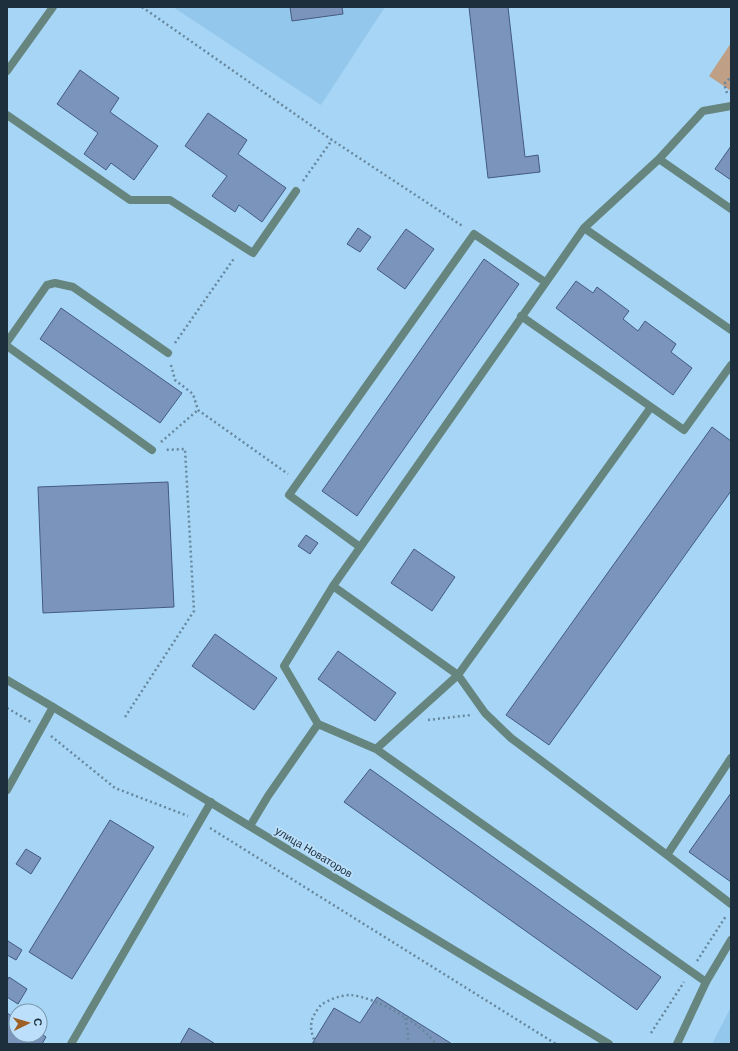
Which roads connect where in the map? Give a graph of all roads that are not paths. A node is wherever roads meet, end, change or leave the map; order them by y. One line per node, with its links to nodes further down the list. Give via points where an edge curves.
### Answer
1 (53, 7): 2 (street)
2 (10, 61): 3 (street)
3 (7, 71)
4 (730, 106): 6 (street, via 703,111)
5 (7, 115): 7 (street, via 130,200 170,200 253,253)
6 (659, 159): 8 (street); 9 (street)
7 (296, 191)
8 (731, 209)
9 (584, 228): 10 (street); 12 (street)
10 (545, 282): 11 (street); 19 (street, via 474,234 298,481 289,495)
11 (521, 316): 17 (street); 19 (street)
12 (731, 330)
13 (7, 342): 15 (street, via 46,285 55,283 73,287)
14 (7, 346): 18 (street)
15 (168, 353)
16 (731, 365): 17 (street, via 684,430)
17 (651, 407): 21 (street)
18 (152, 450)
19 (360, 547): 20 (street)
20 (333, 586): 21 (street); 24 (street, via 284,666)
21 (458, 675): 25 (street); 30 (street, via 485,713 511,738)
22 (7, 680): 23 (street, улица Новаторов)
23 (53, 707): 27 (street); 28 (street, улица Новаторов)
24 (318, 724): 25 (street); 29 (street)
25 (376, 749): 33 (street)
26 (731, 758): 30 (street)
27 (7, 790)
28 (211, 802): 29 (street, улица Новаторов); 34 (street)
29 (250, 826): 35 (street, улица Новаторов)
30 (667, 855): 31 (street)
31 (731, 904)
32 (731, 940): 33 (street)
33 (706, 982): 36 (street)
34 (71, 1044)
35 (607, 1044)
36 (677, 1044)

